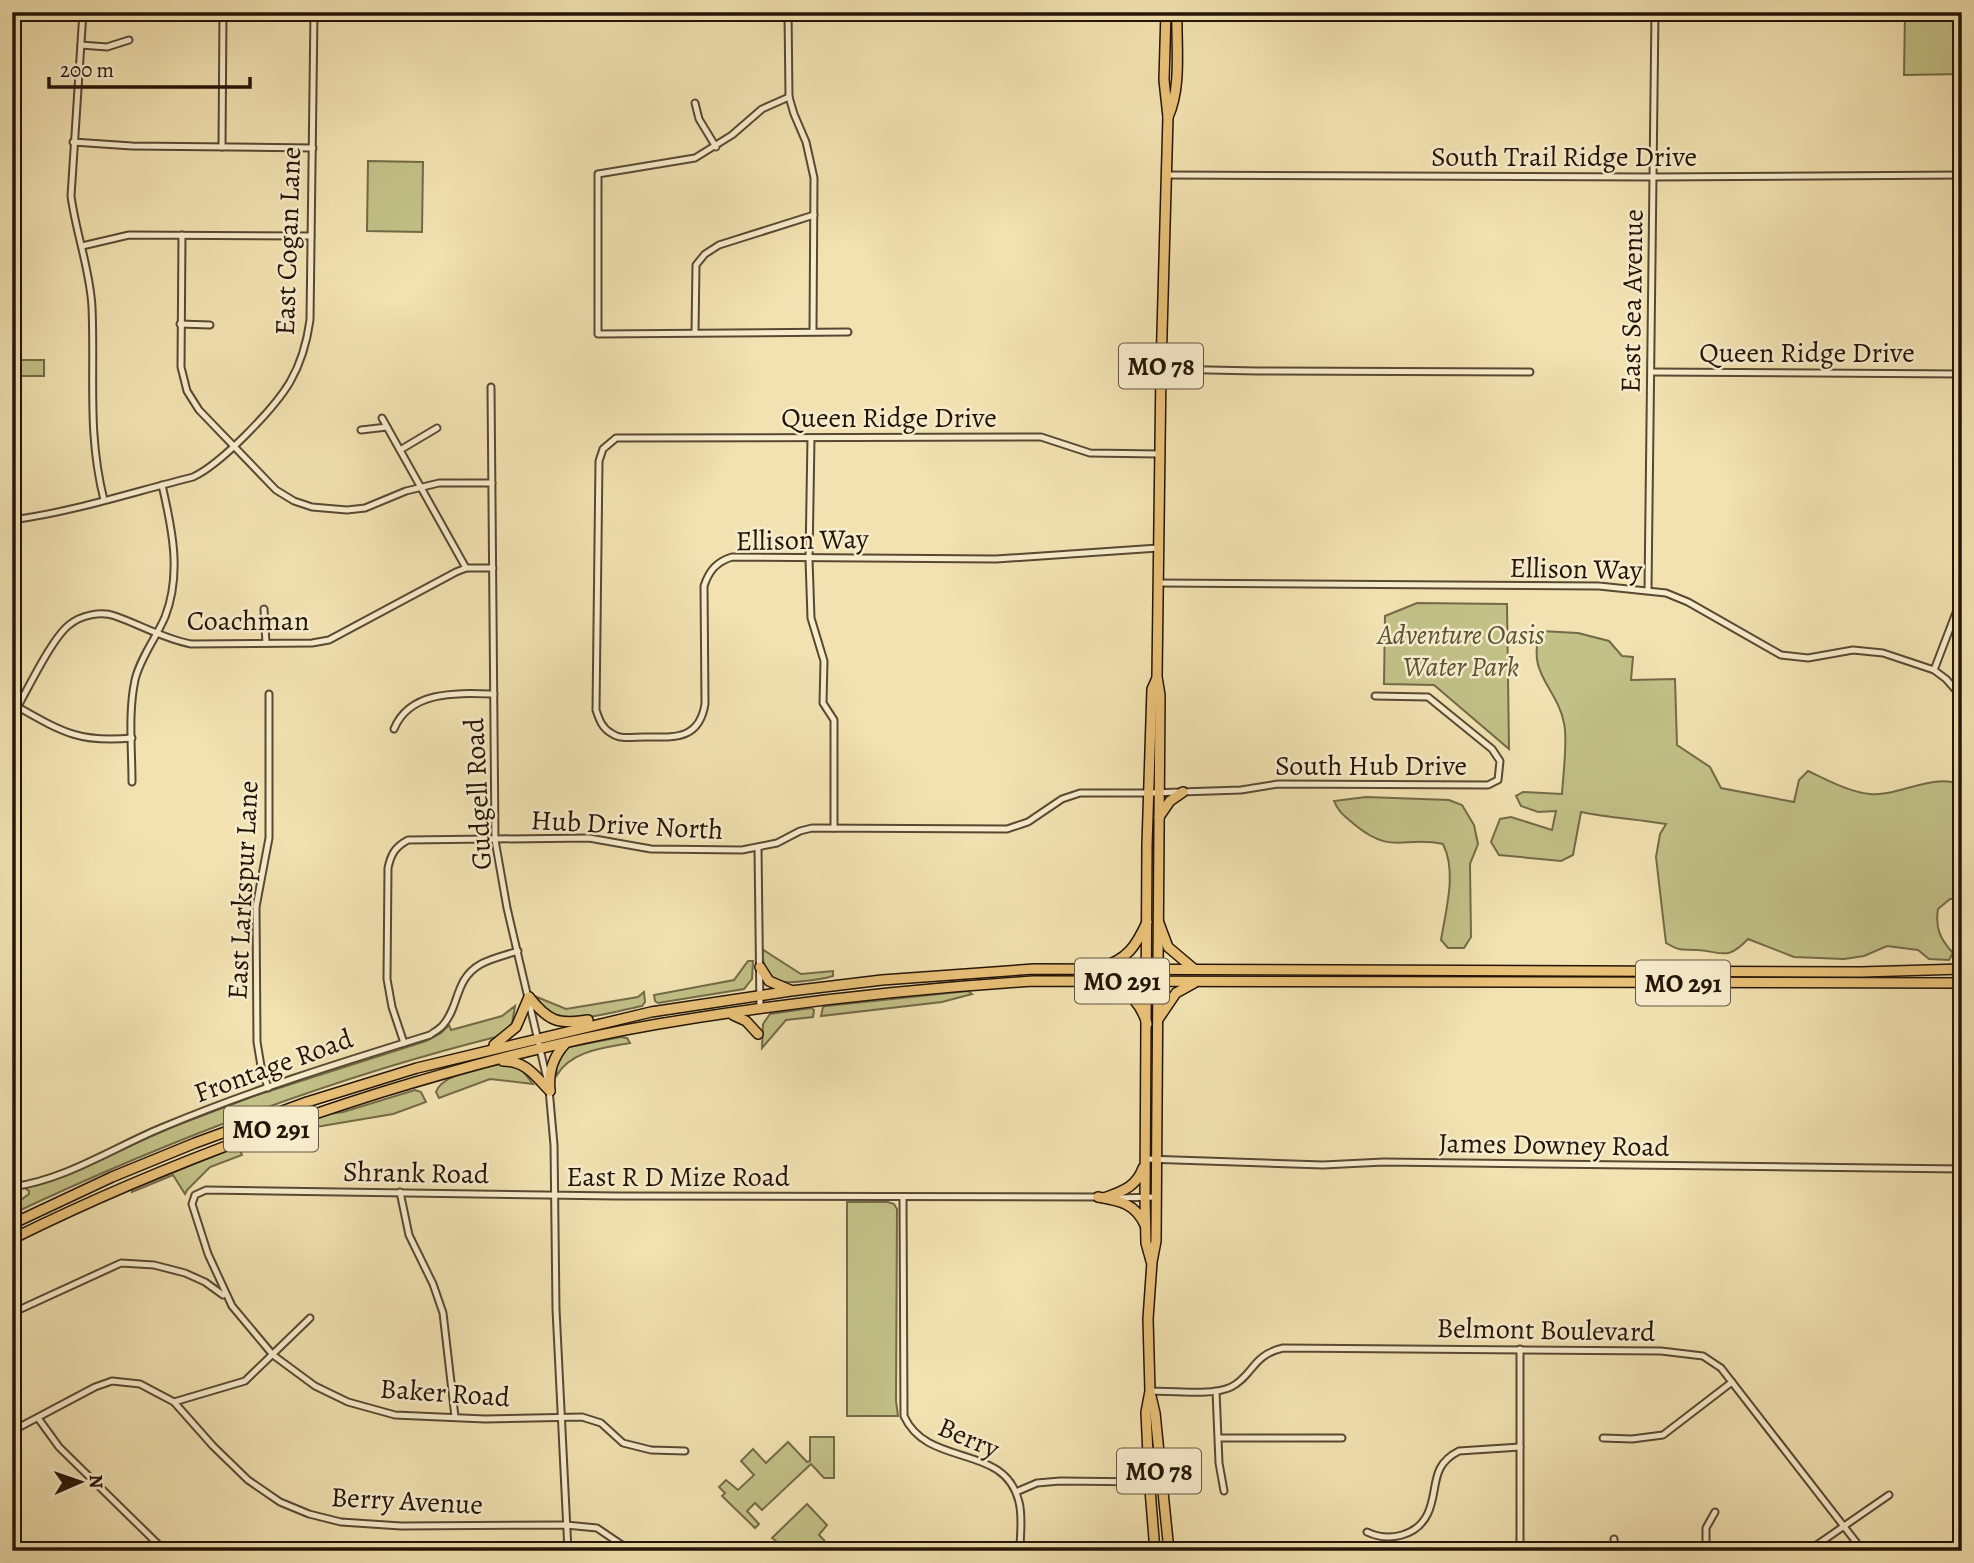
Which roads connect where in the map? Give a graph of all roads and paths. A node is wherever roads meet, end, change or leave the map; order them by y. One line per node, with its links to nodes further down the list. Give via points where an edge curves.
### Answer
1 (83, 12): 9 (street)
2 (223, 12): 14 (street)
3 (314, 12): 16 (street, East Cogan Lane)
4 (788, 12): 10 (street)
5 (1166, 12): 12 (main road, MO 78)
6 (1177, 12): 12 (main road, MO 78, via 1173,106)
7 (1655, 12): 19 (street, East Sea Avenue)
8 (129, 40): 9 (street, via 107,47)
9 (81, 45): 13 (street)
10 (789, 97): 15 (street, via 762,109); 20 (street, via 812,162)
11 (695, 103): 15 (street)
12 (1168, 117): 17 (main road, MO 78)
13 (73, 142): 14 (street); 23 (street, via 71,196)
14 (222, 147): 16 (street)
15 (716, 147): 27 (street, via 695,158 598,174 598,334)
16 (313, 148): 22 (street, East Cogan Lane)
17 (1165, 175): 19 (street, South Trail Ridge Drive); 29 (main road, MO 78)
18 (1962, 175): 19 (street, South Trail Ridge Drive)
19 (1653, 177): 31 (street, East Sea Avenue)
20 (814, 215): 26 (street); 27 (street, via 719,245 705,254 696,265)
21 (182, 234): 22 (street); 23 (street, via 129,235); 24 (street)
22 (311, 236): 39 (street, East Cogan Lane, via 310,320 301,359 279,399)
23 (82, 246): 45 (street, via 92,306 93,440)
24 (180, 324): 25 (street); 39 (street, via 181,368 187,391)
25 (210, 325)
26 (813, 331): 27 (street); 28 (street)
27 (695, 332)
28 (848, 332)
29 (1161, 369): 30 (street); 41 (main road, MO 78)
30 (1530, 372)
31 (1651, 372): 32 (street, Queen Ridge Drive); 52 (street, East Sea Avenue)
32 (1962, 374)
33 (491, 387): 42 (street, Gudgell Road)
34 (382, 418): 35 (street)
35 (387, 427): 37 (street); 40 (street)
36 (437, 428): 40 (street)
37 (361, 430)
38 (811, 438): 41 (street, Queen Ridge Drive, via 1041,437 1090,453); 48 (street); 64 (street, Queen Ridge Drive, via 616,438 603,449 599,461 596,710)
39 (234, 446): 43 (street, East Cogan Lane, via 206,471); 44 (street, via 276,490 312,507 365,508)
40 (400, 450): 44 (street)
41 (1159, 454): 47 (main road, MO 78)
42 (492, 483): 44 (street); 50 (street, Gudgell Road)
43 (162, 485): 45 (street, East Cogan Lane); 55 (street, via 175,568 170,603)
44 (421, 487): 49 (street)
45 (104, 500): 46 (street, East Cogan Lane)
46 (12, 520)
47 (1158, 548): 48 (street, Ellison Way, via 996,559); 51 (main road, MO 78)
48 (809, 559): 64 (street, Ellison Way, via 732,557 707,575 705,705 690,732 679,737 620,737); 71 (street, via 811,618 824,661 824,703 834,720)
49 (466, 568): 50 (street, Coachman); 56 (street, Coachman, via 329,640)
50 (493, 568): 59 (street, Gudgell Road)
51 (1158, 583): 52 (street, Ellison Way); 69 (main road, MO 78, via 1157,677 1152,689)
52 (1648, 589): 57 (street, Ellison Way, via 1688,602 1775,653 1808,658 1866,650)
53 (1962, 597): 57 (street)
54 (264, 609): 56 (street)
55 (157, 634): 56 (street, Coachman, via 191,644); 62 (street, Coachman, via 109,615 75,621 59,635); 66 (street, via 135,682)
56 (266, 643)
57 (1934, 670): 61 (street, Ellison Way)
58 (269, 694): 103 (street, East Larkspur Lane, via 269,838 256,907 257,1042)
59 (494, 694): 65 (street, via 429,697 402,714); 72 (street, Gudgell Road)
60 (1375, 696): 68 (street, South Hub Drive, via 1428,697 1492,749 1500,761 1497,780 1488,785 1278,784)
61 (1962, 697)
62 (18, 706): 63 (street); 66 (street, via 75,737)
63 (12, 717)
64 (602, 725)
65 (394, 729)
66 (132, 738): 67 (street)
67 (132, 782)
68 (1183, 792): 69 (street, South Hub Drive); 70 (main road)
69 (1155, 793): 70 (main road, MO 78); 71 (street, Hub Drive North, via 1080,793 1007,829); 74 (main road, MO 78)
70 (1159, 817): 75 (main road, MO 78)
71 (834, 828): 73 (street, Hub Drive North, via 800,831)
72 (495, 840): 73 (street, Hub Drive North, via 589,838 651,849); 76 (street, Gudgell Road); 98 (street, via 414,839 400,844 391,856 387,979)
73 (758, 848): 77 (street)
74 (1147, 922): 81 (main road, via 1126,956); 82 (main road, MO 78)
75 (1159, 923): 78 (main road, MO 78); 79 (main road, via 1168,947)
76 (518, 951): 90 (street, Gudgell Road); 98 (street, Frontage Road, via 473,970 458,988 443,1026)
77 (760, 967): 88 (main road, via 769,981); 89 (street)
78 (1158, 969): 79 (main road, MO 291); 82 (main road, MO 291); 85 (main road, MO 78)
79 (1194, 969): 80 (main road, MO 291)
80 (1962, 969)
81 (1093, 970): 82 (main road, MO 291); 88 (main road, MO 291, via 977,972)
82 (1147, 970): 84 (main road, MO 78)
83 (1111, 981): 84 (main road, MO 291); 91 (main road, MO 291, via 967,985); 95 (main road, via 1135,998)
84 (1147, 982): 85 (main road, MO 291); 95 (main road, MO 78)
85 (1158, 982): 86 (main road, MO 291); 94 (main road, MO 78)
86 (1199, 982): 87 (main road, MO 291); 94 (main road, via 1176,993)
87 (1962, 983)
88 (791, 991): 89 (main road, MO 291)
89 (760, 995): 91 (street); 93 (main road, MO 291)
90 (529, 997): 93 (main road, via 560,1022); 97 (street, Gudgell Road); 101 (main road, via 511,1033)
91 (760, 1009): 92 (main road, MO 291)
92 (728, 1014): 96 (main road, via 746,1021); 99 (main road, MO 291)
93 (621, 1018): 97 (main road, MO 291)
94 (1159, 1018): 106 (main road, MO 78)
95 (1147, 1024): 105 (main road, MO 78)
96 (758, 1034)
97 (537, 1037): 100 (street, Gudgell Road); 101 (main road, MO 291)
98 (404, 1043): 103 (street, Frontage Road)
99 (565, 1043): 100 (main road, MO 291); 104 (main road, via 554,1062)
100 (540, 1048): 102 (main road, MO 291); 104 (street, Gudgell Road)
101 (480, 1052): 116 (main road, MO 291, via 307,1102 195,1143)
102 (485, 1063): 104 (main road, via 520,1063); 118 (main road, MO 291, via 301,1118 192,1157)
103 (268, 1088): 108 (street, Frontage Road, via 162,1128 62,1174)
104 (550, 1091): 110 (street, Gudgell Road)
105 (1146, 1159): 106 (street, James Downey Road); 113 (main road, via 1130,1188); 114 (main road, MO 78)
106 (1158, 1160): 107 (street, James Downey Road); 115 (main road, MO 78)
107 (1962, 1170)
108 (12, 1187)
109 (400, 1192): 110 (street, Shrank Road); 111 (street, Shrank Road, via 206,1190); 130 (street, via 409,1235 443,1313)
110 (554, 1194): 112 (street, East R D Mize Road); 131 (street, East R D Mize Road)
111 (195, 1195): 120 (street, Baker Road, via 192,1204)
112 (903, 1197): 113 (street, East R D Mize Road); 139 (street, Berry, via 902,1407 909,1426 933,1446 993,1466)
113 (1101, 1198): 114 (street, East R D Mize Road); 117 (main road, via 1125,1202)
114 (1145, 1198): 115 (street, East R D Mize Road); 117 (main road, MO 78)
115 (1157, 1198): 119 (main road, MO 78)
116 (12, 1224)
117 (1146, 1228): 119 (main road, MO 78)
118 (12, 1239)
119 (1152, 1262): 126 (main road, MO 78)
120 (226, 1296): 121 (street, via 185,1273 121,1263); 124 (street, Baker Road)
121 (12, 1313)
122 (310, 1318): 124 (street)
123 (1520, 1349): 125 (street, Belmont Boulevard, via 1685,1353 1710,1359); 127 (street, Belmont Boulevard, via 1283,1348 1262,1356 1237,1384); 136 (street)
124 (274, 1355): 128 (street, via 245,1381); 130 (street, Baker Road, via 315,1386 348,1402 395,1415)
125 (1732, 1381): 135 (street, via 1663,1435); 144 (street, Belmont Boulevard)
126 (1150, 1391): 127 (street, Belmont Boulevard); 138 (main road, MO 78, via 1146,1412); 152 (main road, MO 78)
127 (1216, 1391): 133 (street)
128 (174, 1402): 129 (street, Berry Avenue, via 140,1384 112,1381); 143 (street, Berry Avenue, via 248,1480 280,1502 309,1514 341,1522 401,1526)
129 (38, 1418): 132 (street, Berry Avenue); 148 (street, via 59,1447)
130 (455, 1418): 131 (street, Baker Road)
131 (561, 1418): 137 (street, Baker Road, via 582,1417 601,1423 623,1443); 143 (street, East R D Mize Road)
132 (12, 1431)
133 (1219, 1438): 134 (street); 140 (street)
134 (1342, 1438)
135 (1603, 1438)
136 (1520, 1447): 145 (street, via 1453,1454 1439,1468 1428,1513 1418,1525 1392,1539); 153 (street)
137 (685, 1451)
138 (1149, 1482): 139 (street, via 1060,1481 1037,1483); 151 (main road, MO 78)
139 (1016, 1492): 150 (street, Berry)
140 (1223, 1492)
141 (1889, 1495): 144 (street)
142 (1715, 1512): 155 (street, via 1706,1528)
143 (566, 1525): 147 (street, Berry Avenue, via 597,1528 628,1549); 149 (street, East R D Mize Road)
144 (1844, 1526): 156 (street); 157 (street, Belmont Boulevard)
145 (1367, 1532)
146 (1615, 1539): 154 (street)
147 (709, 1547)
148 (165, 1551)
149 (568, 1551)
150 (1020, 1551)
151 (1155, 1551)
152 (1169, 1551)
153 (1520, 1551)
154 (1615, 1551)
155 (1706, 1551)
156 (1808, 1551)
157 (1863, 1551)

